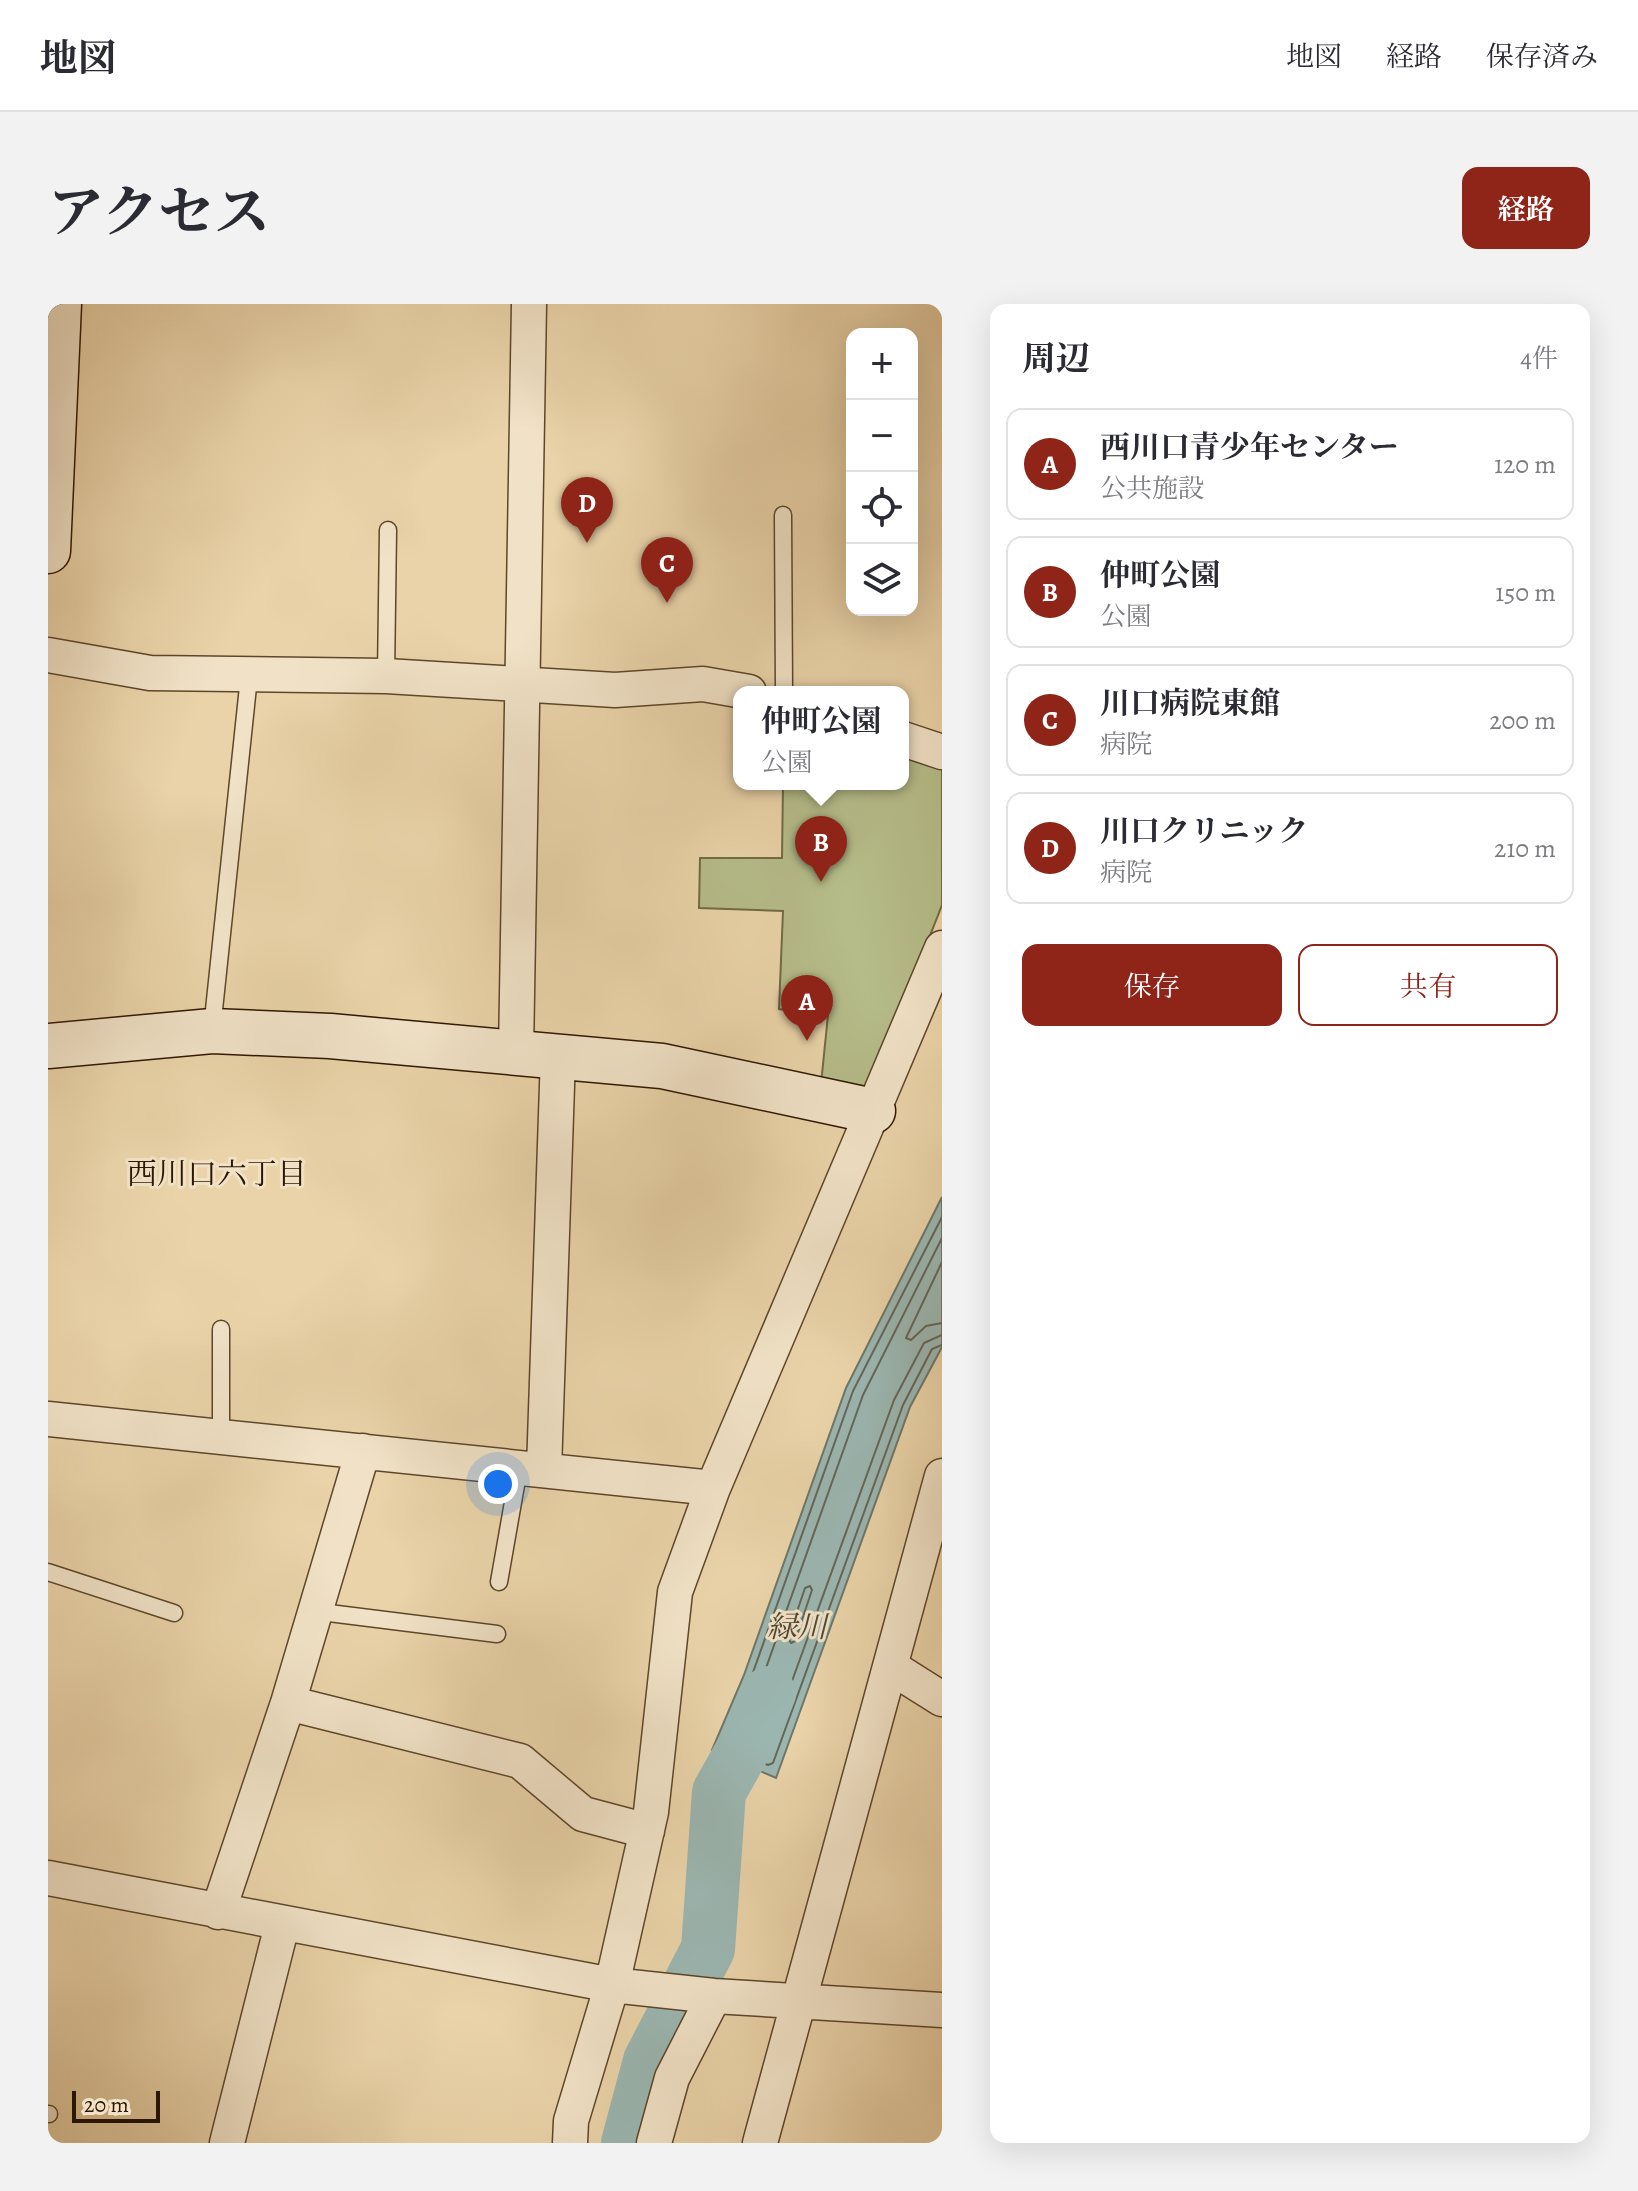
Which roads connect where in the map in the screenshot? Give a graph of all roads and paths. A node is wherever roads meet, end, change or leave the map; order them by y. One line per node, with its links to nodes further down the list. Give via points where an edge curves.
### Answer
1 (59, 304): 5 (street)
2 (529, 304): 9 (street)
3 (783, 515): 10 (lane)
4 (388, 530): 7 (lane)
5 (48, 551)
6 (48, 655): 8 (street, via 150,673)
7 (386, 676): 8 (street); 9 (street)
8 (249, 677): 15 (lane)
9 (522, 686): 11 (street, via 615,690 703,684); 17 (street)
10 (784, 686)
11 (733, 689)
12 (909, 741): 13 (street)
13 (942, 752)
14 (942, 948): 18 (street)
15 (212, 1031): 16 (street); 17 (street)
16 (48, 1046)
17 (537, 1054): 18 (street, via 662,1066); 23 (street)
18 (873, 1111): 25 (street)
19 (221, 1329): 21 (lane)
20 (48, 1419): 21 (street)
21 (221, 1437): 22 (street)
22 (363, 1451): 23 (street); 28 (street)
23 (531, 1469): 25 (street); 27 (lane)
24 (942, 1476): 31 (street)
25 (713, 1488): 34 (street, via 675,1592)
26 (48, 1572): 29 (lane)
27 (499, 1582)
28 (313, 1611): 30 (lane); 33 (street)
29 (174, 1613)
30 (497, 1634)
31 (891, 1667): 32 (street); 40 (street)
32 (942, 1699)
33 (288, 1703): 34 (street, via 520,1761 583,1814); 36 (street)
34 (647, 1831): 38 (street)
35 (48, 1878): 36 (street)
36 (218, 1912): 37 (street)
37 (282, 1925): 38 (street); 42 (street)
38 (613, 1985): 39 (street); 43 (street, via 571,2121)
39 (712, 1996): 40 (street); 44 (street, via 672,2078)
40 (799, 2000): 41 (street); 45 (street)
41 (942, 2010)
42 (227, 2143)
43 (570, 2143)
44 (654, 2143)
45 (760, 2143)

